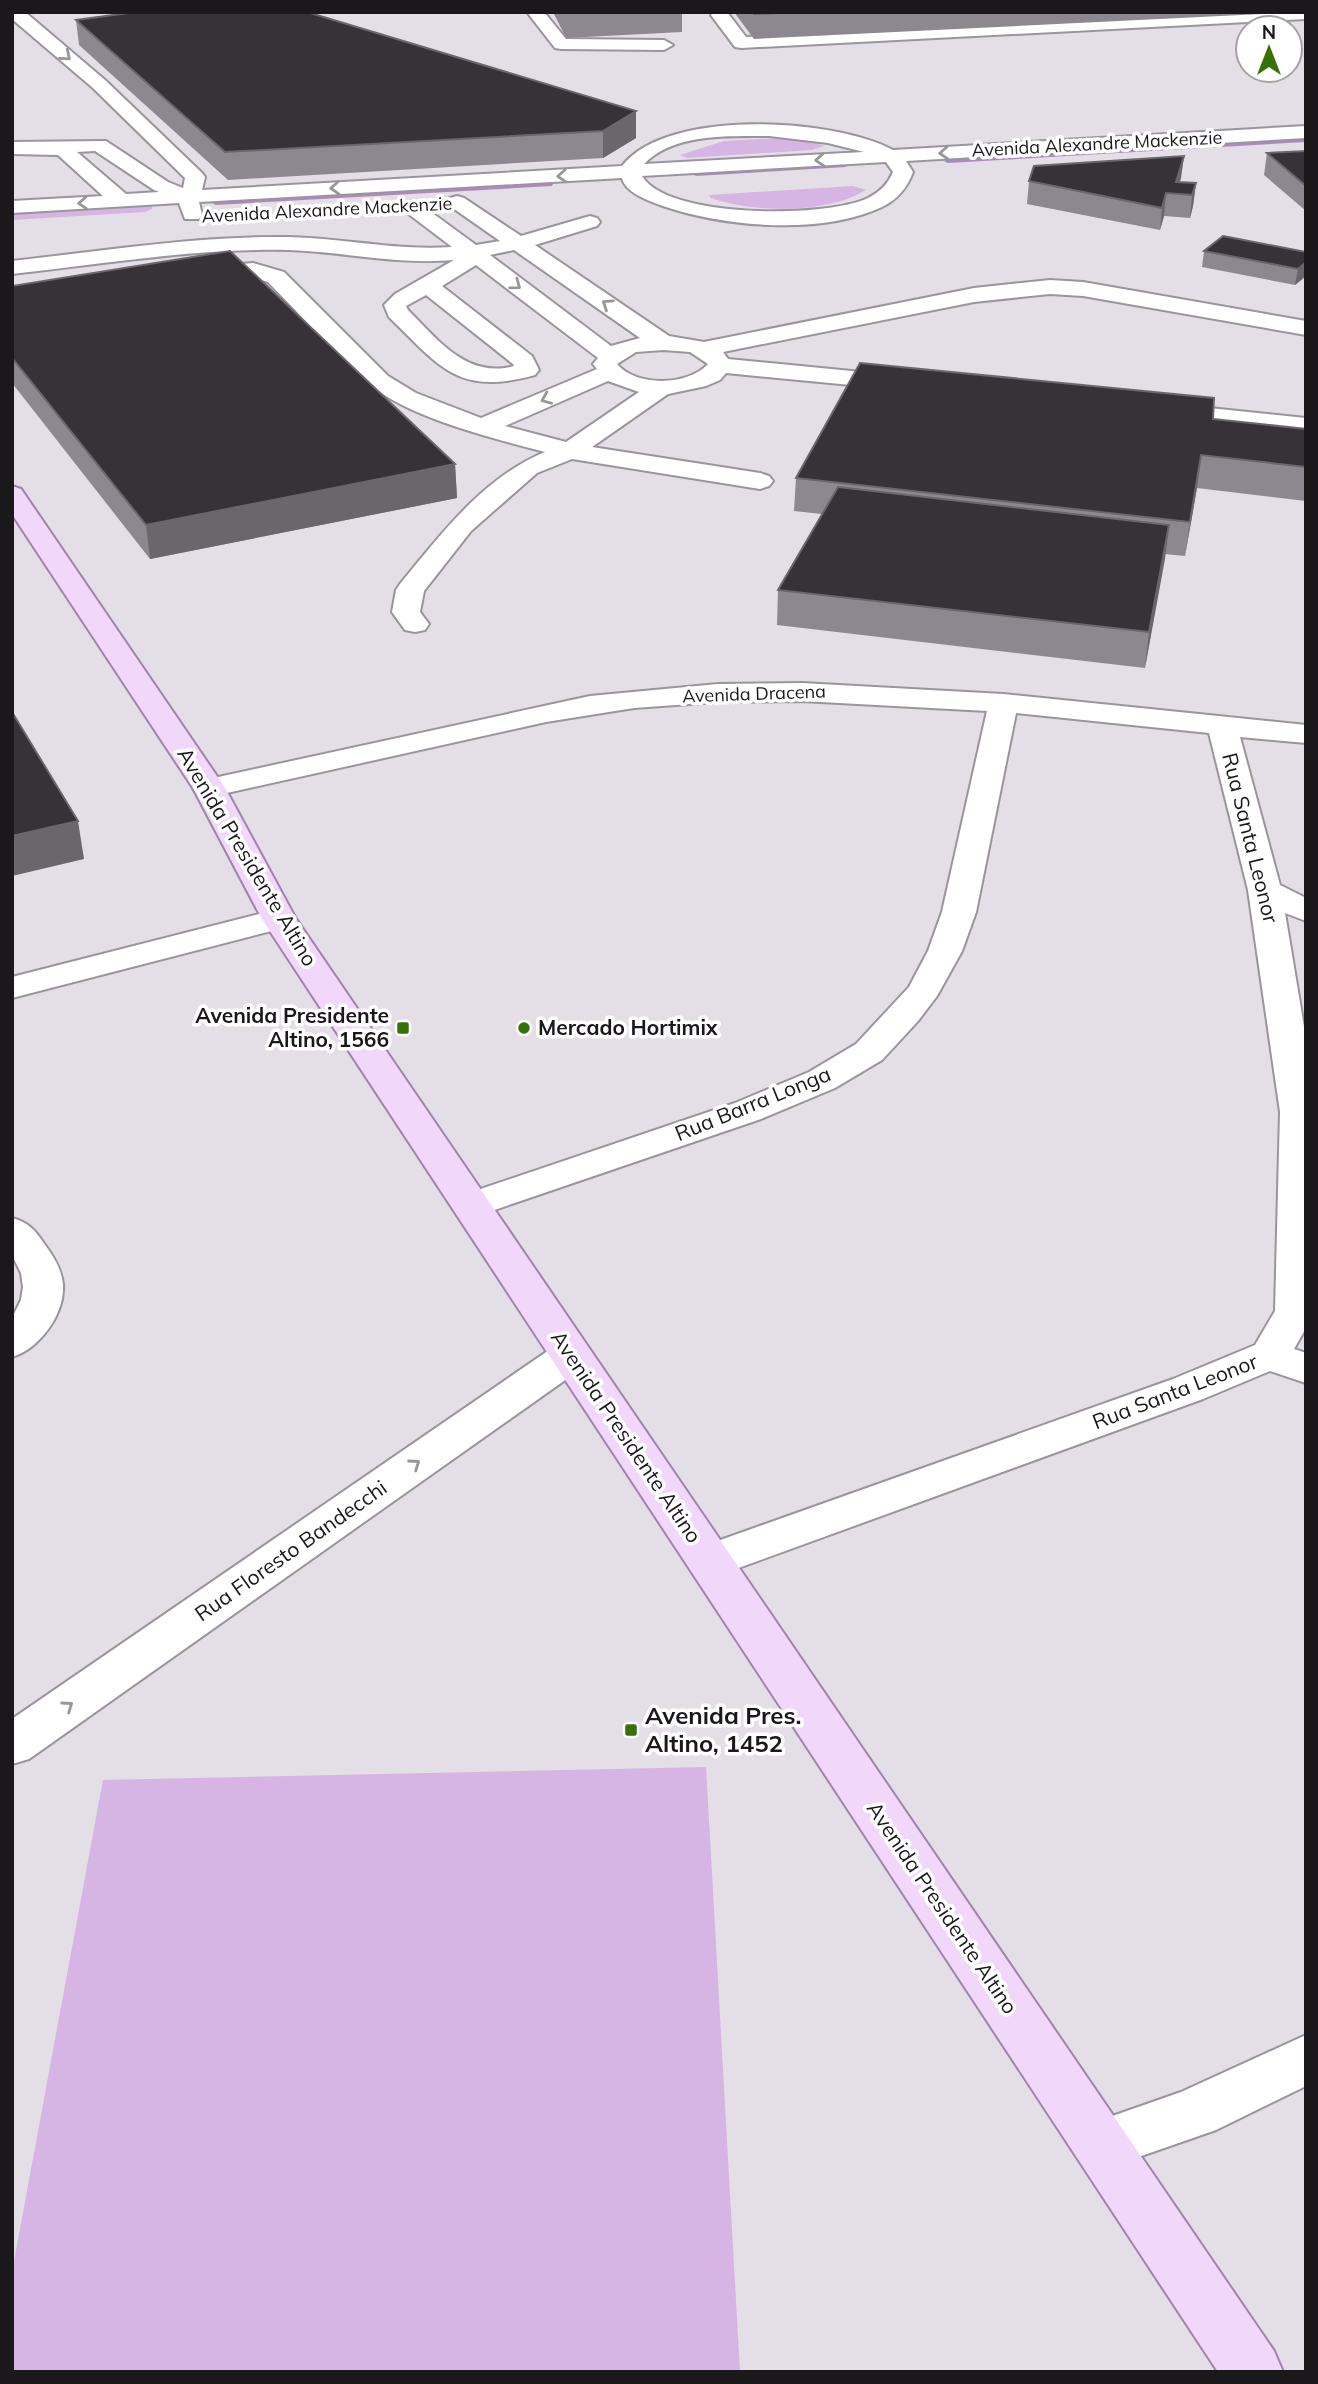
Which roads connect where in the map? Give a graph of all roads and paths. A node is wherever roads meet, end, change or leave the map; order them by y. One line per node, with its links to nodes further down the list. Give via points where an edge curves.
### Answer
1 (14, 12): 24 (street, one-way to 24, via 99,84 195,177)
2 (535, 12): 6 (street, via 561,44)
3 (1306, 14): 4 (street, via 741,43)
4 (720, 15)
5 (19, 41): 8 (street, via 68,78 113,123)
6 (664, 45)
7 (1306, 132): 11 (street, Avenida Alexandre Mackenzie, one-way to 11)
8 (99, 145): 10 (street); 24 (street)
9 (12, 148): 10 (street)
10 (63, 149): 19 (street)
11 (888, 156): 12 (street, Avenida Alexandre Mackenzie, one-way to 12); 12 (street, Avenida Alexandre Mackenzie, via 859,143 817,134 737,131 692,136 656,147 640,156); 13 (street)
12 (630, 172): 16 (street); 24 (street, Avenida Alexandre Mackenzie, one-way to 24)
13 (909, 176): 14 (street); 16 (street, via 869,204 804,217 709,214 677,207)
14 (875, 178)
15 (697, 188): 16 (street)
16 (642, 191): 17 (street)
17 (616, 193)
18 (496, 200): 20 (street, Avenida Alexandre Mackenzie)
19 (121, 201): 23 (street, Avenida Alexandre Mackenzie, one-way to 23); 24 (street, Avenida Alexandre Mackenzie)
20 (457, 202): 21 (street, Avenida Alexandre Mackenzie); 26 (street)
21 (409, 205): 22 (street, Avenida Alexandre Mackenzie); 27 (street)
22 (382, 206)
23 (12, 207)
24 (191, 212)
25 (590, 222): 26 (street)
26 (518, 244): 27 (street); 32 (street, one-way to 26)
27 (474, 254): 28 (street, via 405,255 272,243); 30 (street); 34 (street, one-way to 34)
28 (12, 268)
29 (174, 279): 39 (street, via 236,270 276,277 380,381 407,398)
30 (428, 286): 30 (street, via 401,298 395,305 397,312 462,372 488,378 527,370 524,360)
31 (1306, 328): 33 (street, via 1050,287 974,295)
32 (663, 343): 33 (street); 34 (street, via 623,349)
33 (712, 357): 35 (street); 36 (street, via 716,373 703,380)
34 (610, 364): 36 (street, via 621,380); 39 (street, one-way to 39)
35 (924, 386)
36 (662, 387): 40 (street)
37 (1142, 408): 38 (street)
38 (1306, 425)
39 (481, 427): 40 (street)
40 (570, 452): 41 (street); 43 (street, via 528,468 462,525 410,590 407,612)
41 (760, 481)
42 (12, 494): 47 (main road, Avenida Presidente Altino)
43 (415, 624)
44 (1003, 703): 45 (street, Avenida Dracena); 47 (street, Avenida Dracena, via 809,691 633,699 536,715); 53 (street, Rua Barra Longa, via 959,912 945,951 919,998 869,1052 822,1080 748,1111)
45 (1222, 726): 46 (street, Avenida Dracena); 48 (street, Rua Santa Leonor)
46 (1306, 734)
47 (209, 788): 50 (main road, Avenida Presidente Altino)
48 (1265, 890): 49 (street); 51 (street, Rua Santa Leonor)
49 (1306, 911)
50 (279, 919): 52 (street); 53 (main road, Avenida Presidente Altino)
51 (1293, 976): 57 (street, Rua Santa Leonor, via 1299,1112 1294,1311)
52 (12, 988)
53 (471, 1206): 56 (main road, Avenida Presidente Altino)
54 (12, 1230): 55 (street, via 37,1258 45,1284 32,1318)
55 (12, 1343)
56 (570, 1356): 58 (main road, Avenida Presidente Altino); 59 (street, Rua Floresto Bandecchi, one-way to 56)
57 (1288, 1362): 58 (street, Rua Santa Leonor, via 1188,1389)
58 (711, 1561): 61 (main road, Avenida Presidente Altino)
59 (12, 1745)
60 (1306, 2059): 61 (street, via 1196,2112)
61 (1101, 2145): 62 (main road, Avenida Presidente Altino)
62 (1253, 2372)

